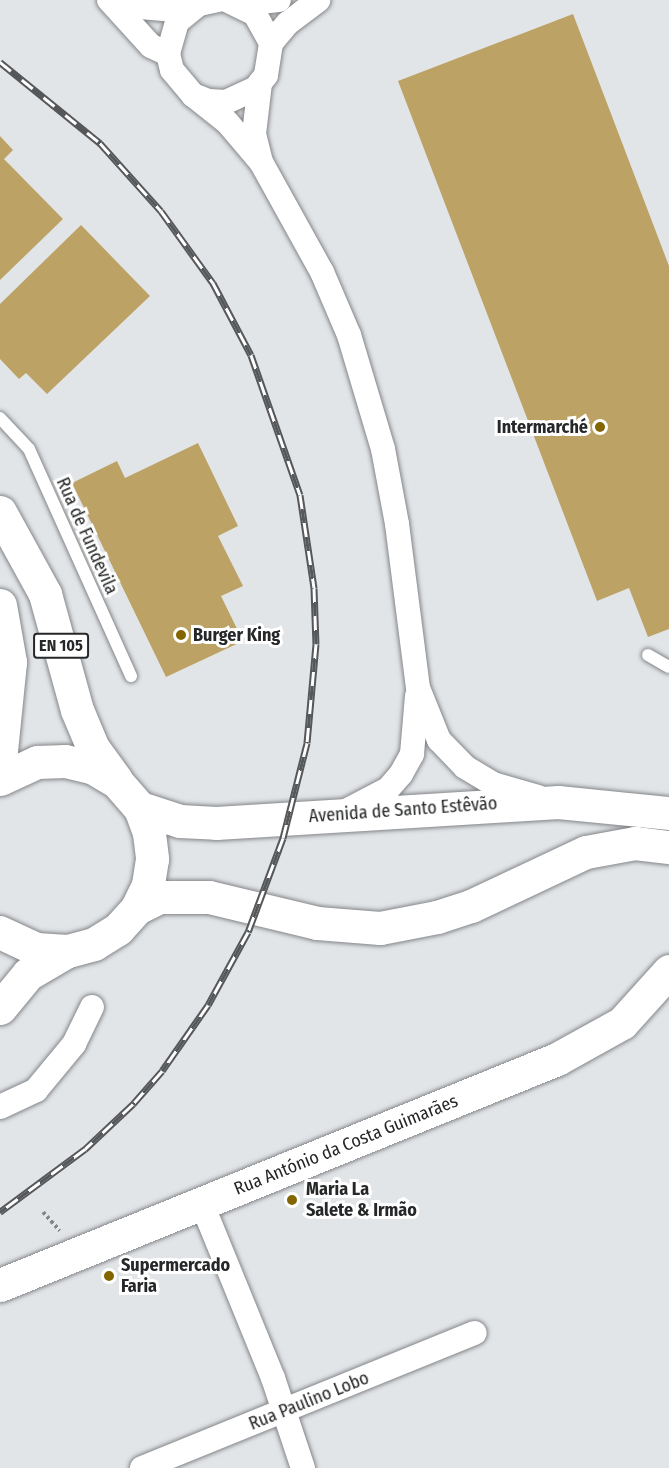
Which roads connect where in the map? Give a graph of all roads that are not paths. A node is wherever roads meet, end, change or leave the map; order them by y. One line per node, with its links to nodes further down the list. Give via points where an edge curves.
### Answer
1 (279, 0): 3 (street)
2 (318, 0): 6 (street, via 288,23)
3 (228, 1): 5 (street); 6 (street, via 266,27)
4 (112, 2): 5 (street); 7 (street, via 151,46)
5 (188, 11): 7 (street, via 170,37)
6 (271, 43): 8 (street, via 271,60)
7 (168, 54): 9 (street, via 176,77)
8 (260, 82): 9 (street, via 243,97 226,102); 10 (street, via 254,134)
9 (192, 95): 10 (street, via 227,122)
10 (261, 162): 17 (street, via 322,272 363,376 397,524)
11 (0, 418): 16 (lane, Rua de Fundevila, via 29,449)
12 (0, 512): 20 (main road, EN 105, via 45,594 77,710 93,748)
13 (0, 605): 18 (main road, EN 105, via 10,662)
14 (648, 655): 15 (lane)
15 (669, 667)
16 (131, 676)
17 (418, 688): 21 (street, via 438,740 465,767 515,792); 24 (street, via 412,754 401,774 388,789)
18 (0, 760)
19 (0, 779): 20 (main road, EN 105, via 37,762 65,761 92,767)
20 (117, 782): 22 (main road, EN 105)
21 (558, 802): 23 (main road, Avenida de Santo Estêvão); 24 (main road, Avenida de Santo Estêvão)
22 (140, 808): 24 (main road, Avenida de Santo Estêvão, via 180,821 216,823); 26 (main road, EN 105, via 149,833 152,859 148,885)
23 (669, 813)
24 (341, 814)
25 (669, 847): 26 (main road, via 635,843 586,852 471,906 437,918 380,927 317,923 209,897 160,897)
26 (137, 908): 28 (main road, EN 105, via 94,944)
27 (0, 932): 28 (main road, EN 105, via 36,949)
28 (67, 951): 31 (main road, EN 105, via 28,974)
29 (669, 970): 33 (main road, Rua António da Costa Guimarães, via 622,1023 557,1059)
30 (92, 1007): 32 (street, via 74,1044 36,1090)
31 (0, 1008)
32 (0, 1107)
33 (202, 1204): 34 (main road, Rua António da Costa Guimarães); 36 (street)
34 (0, 1285)
35 (475, 1333): 36 (street, Rua Paulino Lobo)
36 (283, 1411): 37 (street, Rua Paulino Lobo); 38 (street)
37 (142, 1468)
38 (303, 1468)

